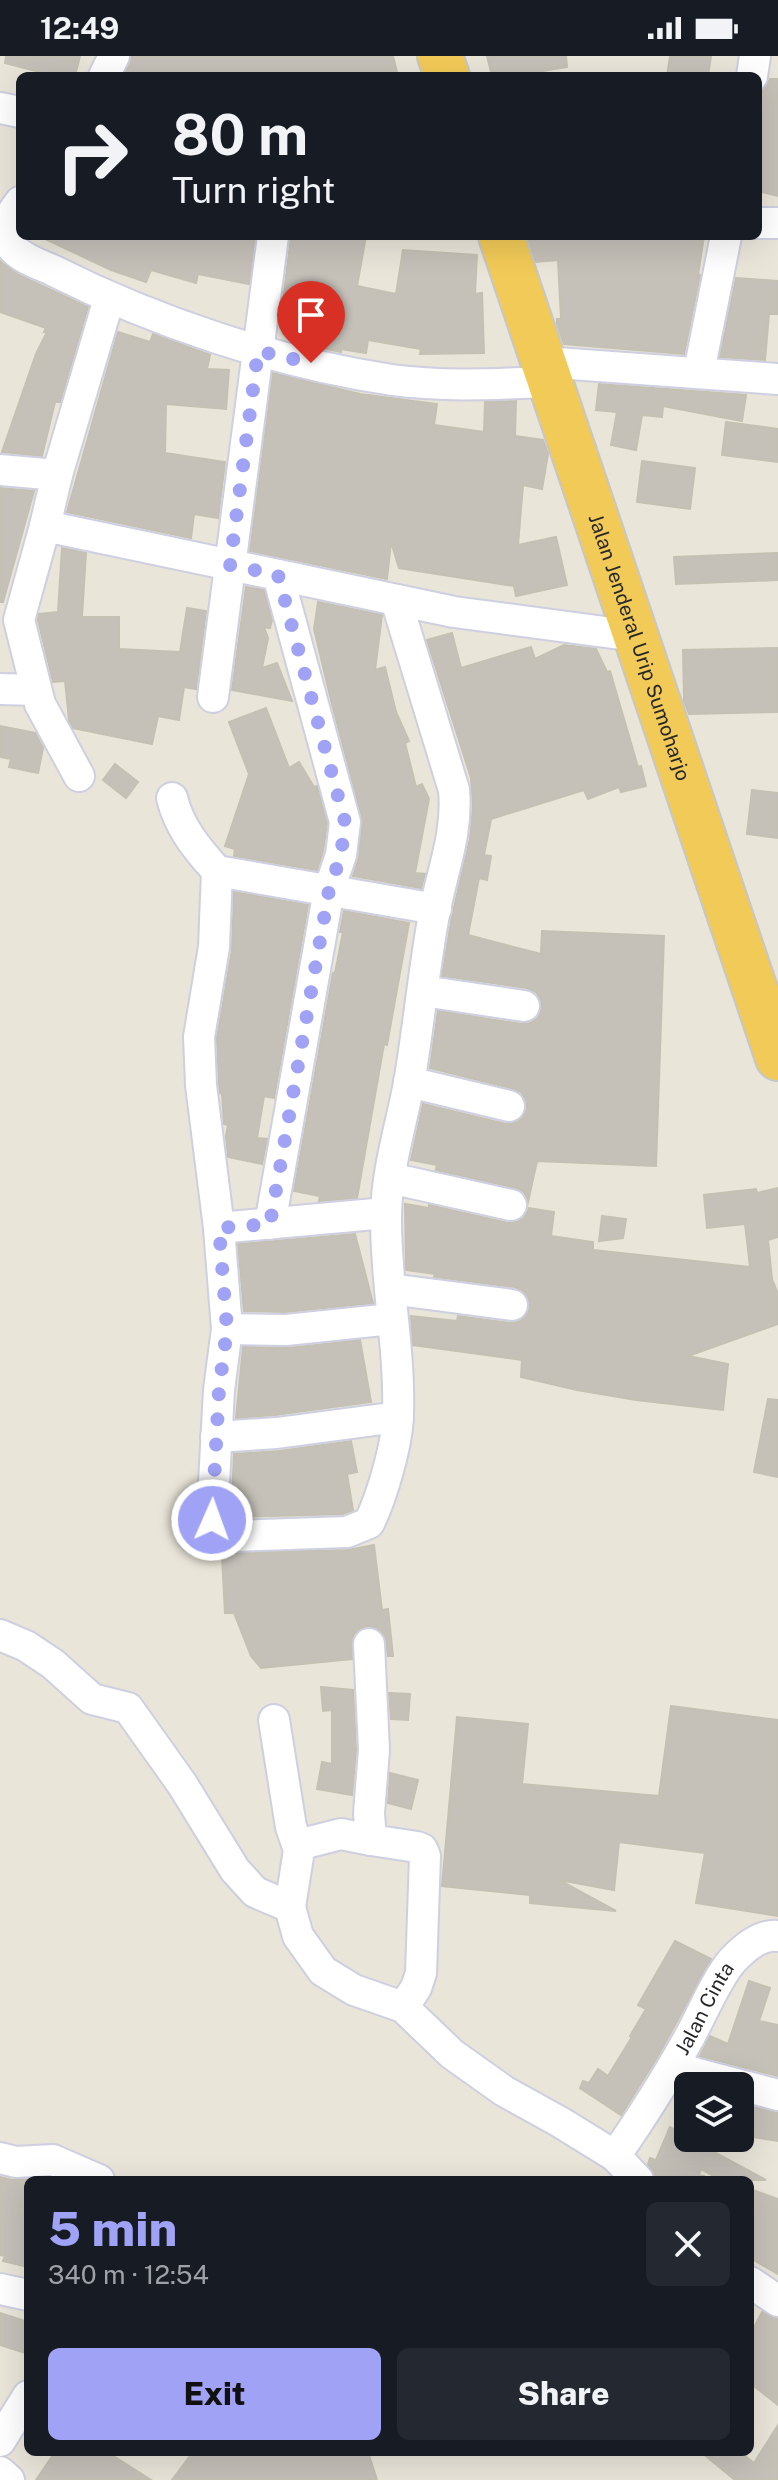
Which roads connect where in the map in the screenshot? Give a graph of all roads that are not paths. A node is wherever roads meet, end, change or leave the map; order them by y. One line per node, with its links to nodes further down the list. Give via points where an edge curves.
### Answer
1 (16, 209): 5 (street, via 7,226 8,242 20,254)
2 (272, 240): 6 (street)
3 (502, 240): 7 (highway, Jalan Jenderal Urip Sumoharjo)
4 (725, 240): 8 (street)
5 (109, 299): 6 (street); 11 (street)
6 (258, 351): 7 (street, via 393,380 474,385); 13 (street)
7 (546, 372): 8 (street); 17 (highway, Jalan Jenderal Urip Sumoharjo)
8 (699, 372): 9 (street)
9 (778, 379)
10 (0, 470): 11 (street)
11 (57, 475): 12 (street)
12 (45, 526): 13 (street); 16 (street)
13 (230, 565): 14 (street); 20 (street)
14 (278, 575): 15 (street); 24 (street, via 345,822)
15 (396, 600): 17 (street); 25 (street, via 454,790 456,812)
16 (10, 616): 19 (street)
17 (635, 636): 28 (highway, Jalan Jenderal Urip Sumoharjo)
18 (0, 689): 19 (street)
19 (36, 690): 21 (street)
20 (213, 697)
21 (79, 776)
22 (172, 798): 23 (street, via 186,832)
23 (217, 871): 24 (street); 35 (street, via 214,947 199,1037)
24 (329, 890): 25 (street); 34 (street)
25 (436, 909): 26 (street)
26 (423, 991): 27 (street); 29 (street)
27 (524, 1006)
28 (778, 1058)
29 (409, 1082): 30 (street); 31 (street)
30 (509, 1106)
31 (390, 1178): 32 (street); 33 (street)
32 (511, 1205)
33 (386, 1213): 34 (street); 36 (street)
34 (270, 1224): 35 (street)
35 (219, 1228): 39 (street)
36 (390, 1289): 37 (street); 38 (street)
37 (512, 1305)
38 (392, 1319): 39 (street, via 286,1330); 40 (street)
39 (227, 1329): 41 (street)
40 (398, 1417): 41 (street); 41 (street, via 377,1508 369,1523 347,1532 220,1533 212,1520)
41 (216, 1437)
42 (0, 1635): 47 (street, via 53,1664 92,1699 128,1708 235,1870 255,1892)
43 (369, 1644): 45 (street)
44 (274, 1720): 46 (street)
45 (371, 1840): 46 (street, via 341,1834); 49 (street, via 417,1847 425,1856 421,1973)
46 (298, 1845): 47 (street)
47 (290, 1907): 49 (street, via 298,1936 323,1971 354,1990)
48 (778, 1936): 50 (street, Jalan Cinta, via 752,1942 730,1963)
49 (403, 2007): 52 (street, via 452,2054 504,2091)
50 (674, 2064): 51 (street); 52 (street, Jalan Cinta)
51 (778, 2095)
52 (615, 2156): 55 (street)
53 (0, 2158): 54 (street, via 53,2160)
54 (90, 2176)
55 (634, 2176)
56 (754, 2285): 59 (street)
57 (0, 2289): 58 (street)
58 (24, 2294)
59 (778, 2301)
60 (24, 2402): 61 (street)
61 (0, 2441)
62 (0, 2472): 63 (street)
63 (9, 2480)

